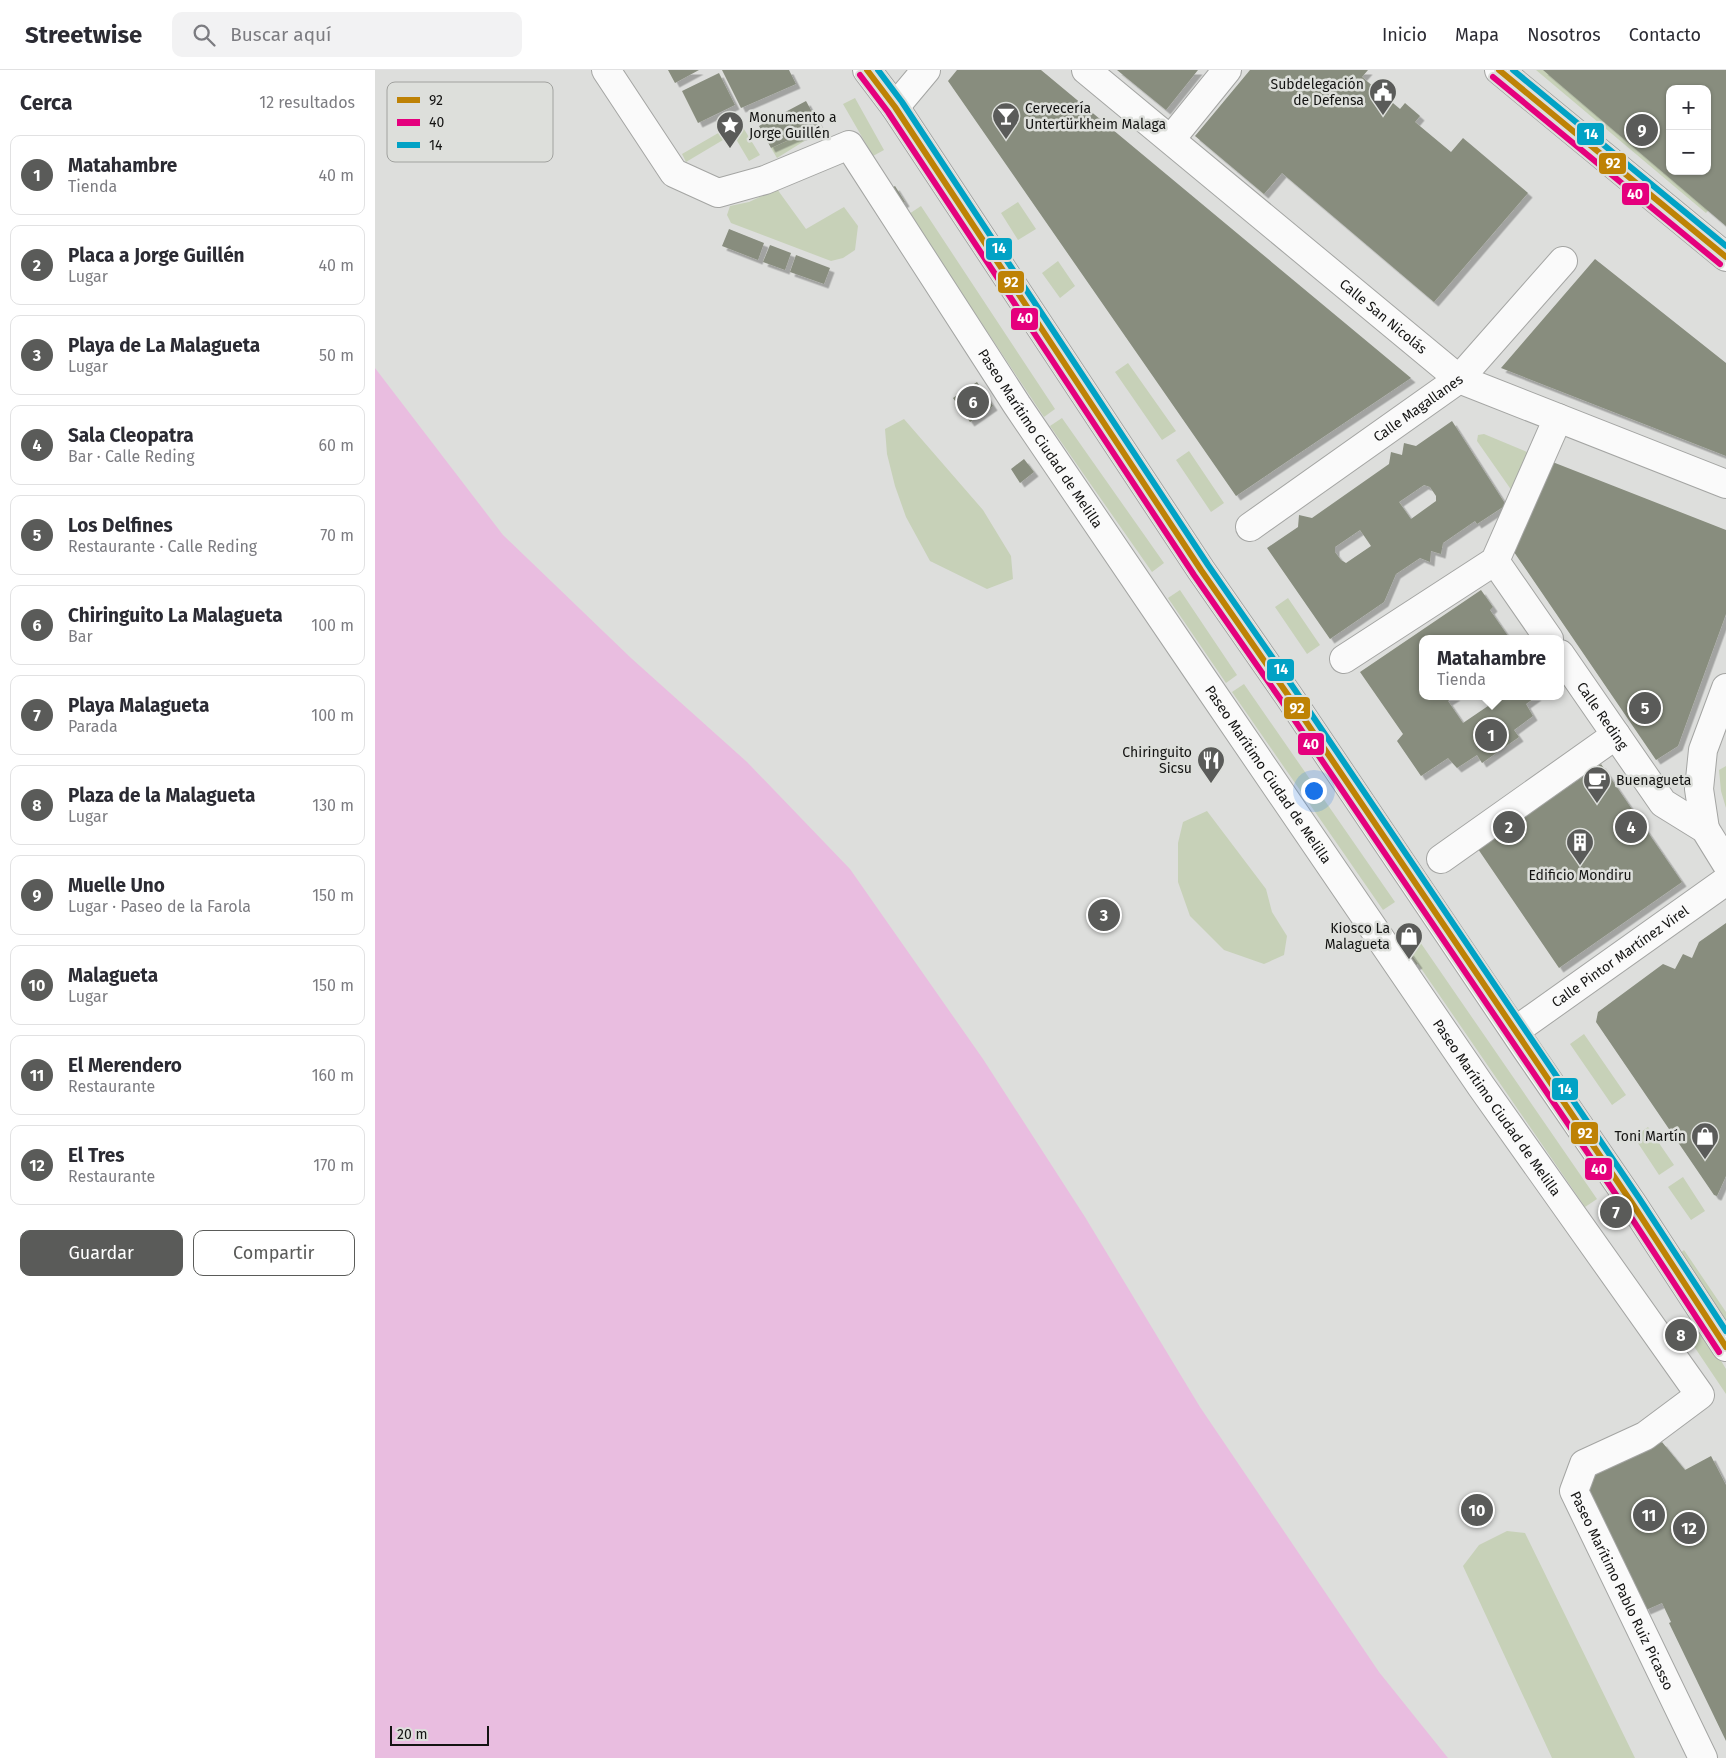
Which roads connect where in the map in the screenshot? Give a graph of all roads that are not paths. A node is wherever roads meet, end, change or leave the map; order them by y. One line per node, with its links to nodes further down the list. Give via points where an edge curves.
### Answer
1 (606, 70): 27 (street, Paseo Marítimo Ciudad de Melilla, via 674,173 718,193 765,180 849,145 1017,404 1194,665 1481,1086)
2 (867, 70): 7 (street)
3 (926, 70): 7 (street)
4 (1086, 70): 8 (street, Calle San Nicolás)
5 (1227, 70): 8 (street)
6 (1499, 70): 9 (street)
7 (895, 108): 25 (street, via 1190,553)
8 (1171, 139): 11 (street, Calle San Nicolás)
9 (1726, 257)
10 (1563, 261): 11 (street, Calle Magallanes)
11 (1459, 379): 12 (street, Calle San Nicolás); 14 (street, Calle Magallanes)
12 (1558, 418): 13 (street, Calle San Nicolás); 15 (street)
13 (1726, 484)
14 (1250, 527)
15 (1495, 561): 16 (street); 17 (street)
16 (1546, 635)
17 (1344, 659)
18 (1564, 660): 20 (street, Calle Reding)
19 (1726, 688): 21 (street, via 1703,750 1699,789)
20 (1616, 735): 21 (street, Calle Reding, via 1663,803); 22 (street)
21 (1705, 829): 23 (street, Calle Reding)
22 (1441, 859)
23 (1726, 863)
24 (1726, 881): 25 (street, Calle Pintor Martínez Virel)
25 (1515, 1032): 26 (street, via 1633,1203)
26 (1726, 1346)
27 (1700, 1394): 28 (street, Paseo Marítimo Pablo Ruiz Picasso, via 1645,1436 1584,1464 1574,1491)
28 (1703, 1758)

